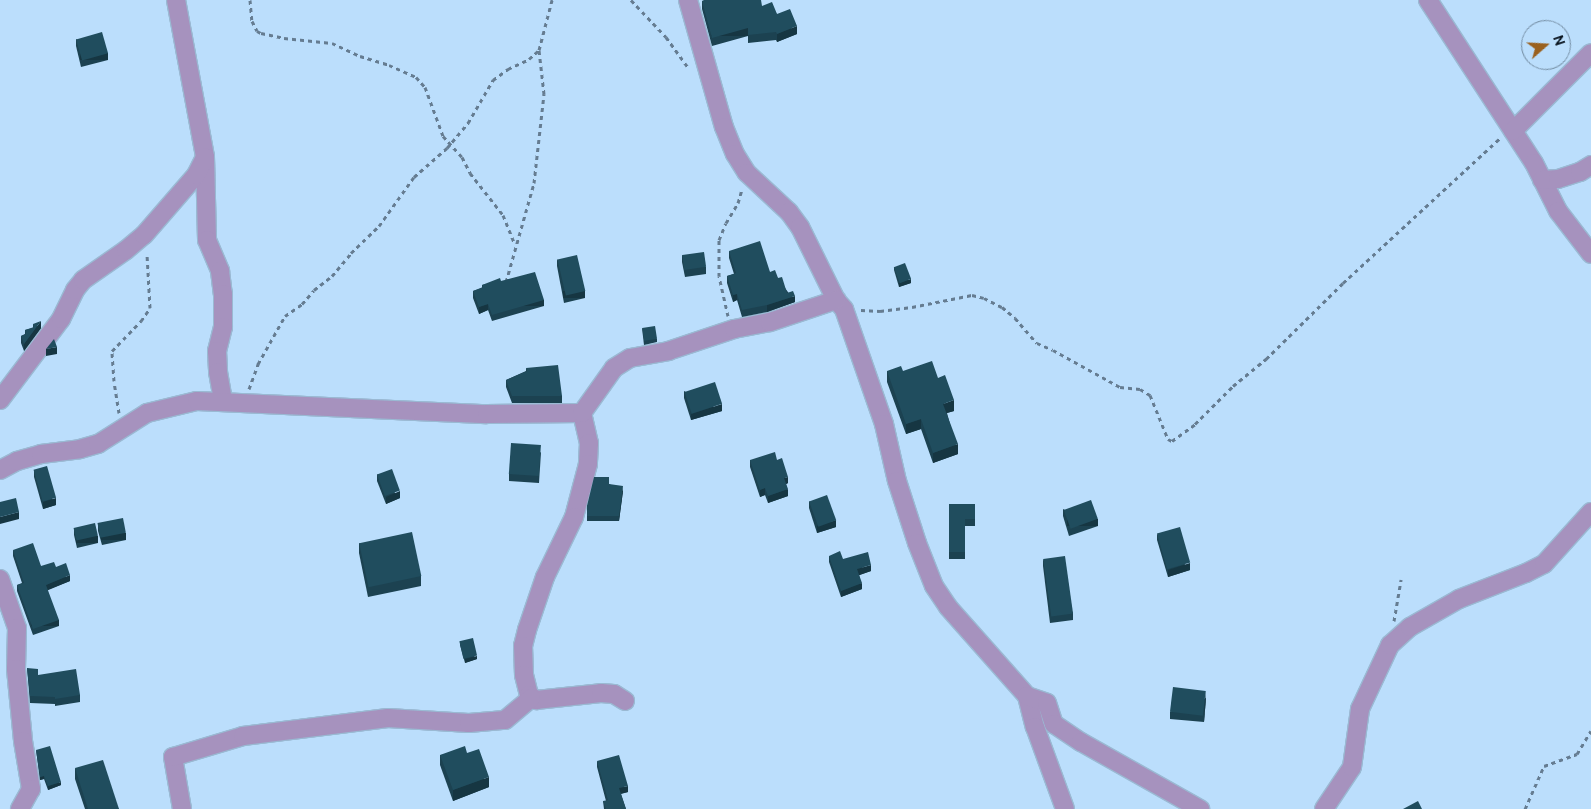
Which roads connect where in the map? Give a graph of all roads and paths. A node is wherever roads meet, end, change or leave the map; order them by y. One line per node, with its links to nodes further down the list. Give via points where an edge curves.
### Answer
1 (176, 0): 12 (street)
2 (250, 0): 11 (path, via 254,28 261,32 332,43 416,77 426,87 439,128)
3 (552, 0): 7 (path)
4 (631, 0): 9 (path, via 666,37)
5 (688, 0): 14 (street, via 724,127)
6 (1428, 0): 10 (street)
7 (539, 50): 11 (path, via 494,80 468,124); 16 (path, via 544,94 540,136 534,183)
8 (1591, 53): 10 (street)
9 (690, 70)
10 (1512, 129): 15 (street); 20 (path, via 1343,283 1266,359 1172,441 1168,439 1150,395 1140,389 1120,387 1036,343 1008,313 984,298 972,295 880,311)
11 (450, 144): 16 (path, via 503,215); 23 (path, via 414,177 379,226 332,276 285,316 258,364 250,388)
12 (205, 157): 22 (street, via 196,175 137,242 83,280 61,319); 23 (street, via 207,240 220,271 223,294 218,372)
13 (1591, 165): 15 (street, via 1572,175)
14 (742, 166): 20 (street, via 800,227); 21 (path, via 742,190 738,203 719,240 719,276)
15 (1542, 180): 18 (street, via 1558,211)
16 (515, 244): 19 (path)
17 (148, 250): 25 (path, via 150,308 142,321 112,351 117,406)
18 (1591, 254)
19 (506, 283)
20 (840, 304): 21 (street); 31 (street, via 884,424 902,499 934,586 948,607)
21 (734, 329): 24 (street, via 620,363)
22 (0, 400)
23 (231, 402): 24 (street, via 487,414); 25 (street, via 198,401 163,408 147,413)
24 (582, 413): 32 (street, via 589,443 588,464 574,517 545,577 523,646 524,675)
25 (126, 428): 26 (street, via 98,444 41,454)
26 (0, 470)
27 (1591, 512): 30 (street, via 1544,564 1459,599 1410,627)
28 (0, 579): 35 (street, via 17,628 16,669 30,789)
29 (1401, 580): 30 (path)
30 (1390, 645): 39 (street, via 1360,710 1352,767)
31 (1027, 696): 37 (street); 38 (street, via 1048,703 1054,724 1081,742)
32 (531, 698): 33 (street, via 544,700 614,694); 36 (street, via 505,720 469,723 388,718 243,736 172,757)
33 (625, 701)
34 (1591, 731): 40 (path, via 1578,754 1544,766)
35 (20, 809)
36 (182, 809)
37 (1065, 809)
38 (1200, 809)
39 (1324, 809)
40 (1525, 809)

